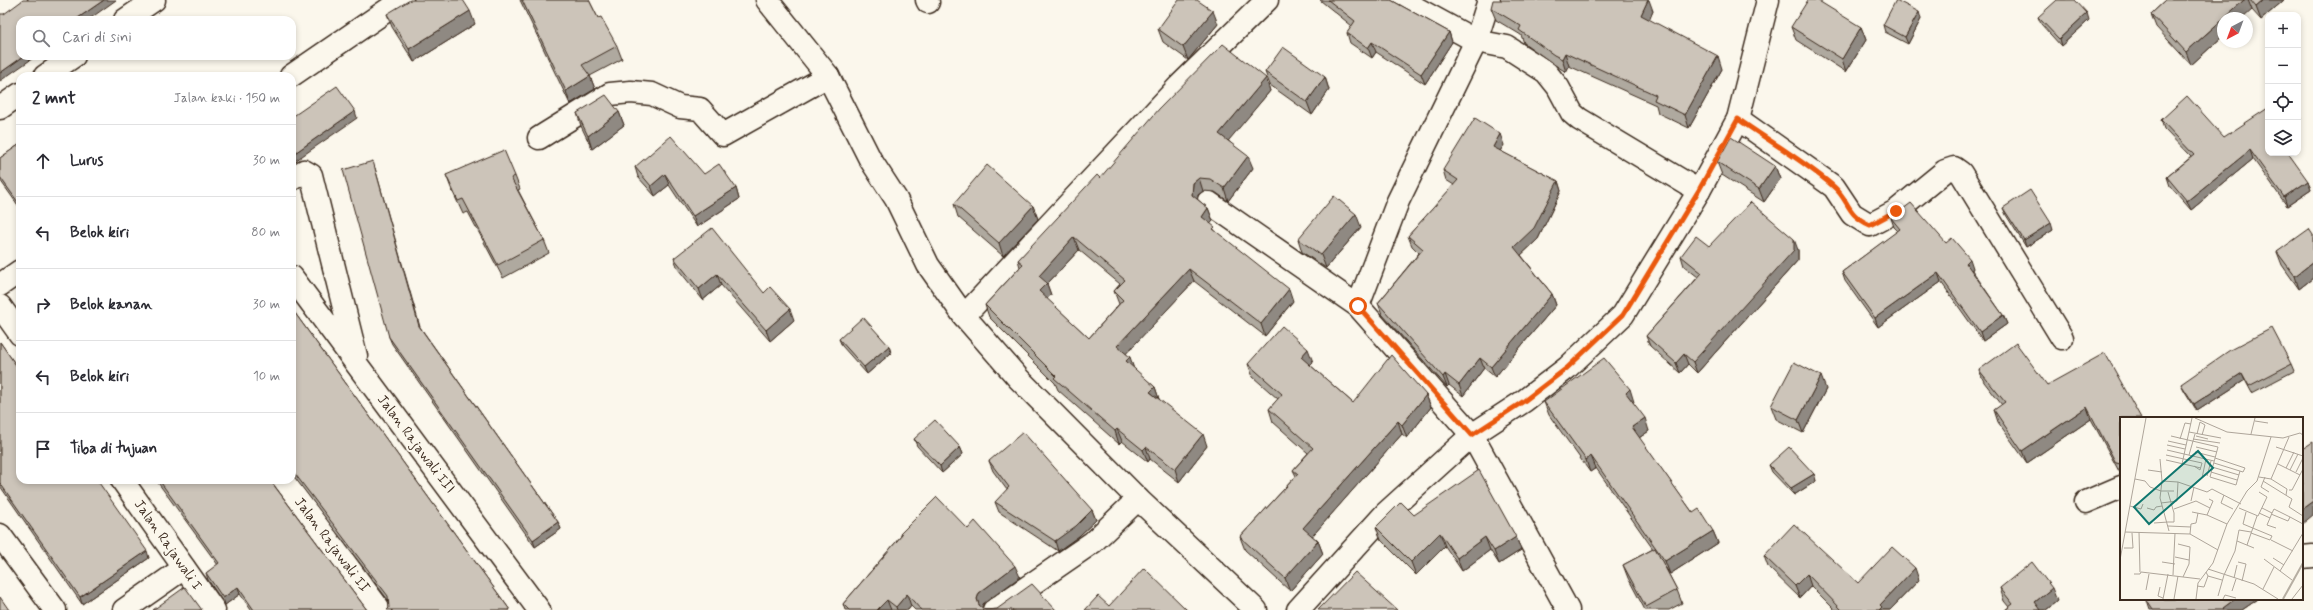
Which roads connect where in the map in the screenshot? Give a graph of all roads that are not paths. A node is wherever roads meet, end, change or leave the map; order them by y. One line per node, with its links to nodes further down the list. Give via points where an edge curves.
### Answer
1 (16, 0): 9 (street)
2 (154, 0): 10 (street)
3 (402, 0): 14 (street)
4 (767, 0): 15 (street)
5 (1267, 0): 28 (street, via 1179,86)
6 (1401, 0): 11 (street)
7 (1489, 0): 11 (street)
8 (1768, 0): 18 (street)
9 (0, 10)
10 (131, 16)
11 (1476, 41): 21 (street, via 1507,47 1546,72 1579,120); 27 (street, via 1398,201)
12 (68, 60): 13 (street)
13 (51, 72)
14 (296, 73)
15 (828, 76): 19 (street, via 723,135 700,110 680,107 652,94 631,92 610,94); 28 (street, via 870,159 896,199 928,265)
16 (16, 97): 17 (street)
17 (0, 108)
18 (1738, 119): 21 (street); 30 (street, via 1834,187 1852,214 1870,225 1896,211 1945,171 1954,168 1961,173)
19 (539, 138)
20 (296, 176): 31 (street, via 304,171 311,175)
21 (1699, 190): 32 (street, via 1623,315 1567,368 1524,401)
22 (1208, 202): 27 (street)
23 (16, 274): 25 (street)
24 (296, 282): 31 (street, Jalan Rajawali III)
25 (0, 285)
26 (0, 306): 29 (street)
27 (1358, 306): 32 (street)
28 (964, 316): 36 (street, via 1019,379)
29 (16, 328)
30 (2062, 338)
31 (358, 366): 46 (street, Jalan Rajawali III)
32 (1472, 435): 49 (street, via 1386,513); 50 (street)
33 (125, 484): 41 (street, Jalan Rajawali I)
34 (286, 484): 45 (street, Jalan Rajawali II)
35 (2120, 487): 37 (street)
36 (1138, 499): 47 (street, via 1093,542); 48 (street)
37 (2086, 502)
38 (0, 535): 42 (street)
39 (2313, 556): 40 (street)
40 (2303, 557)
41 (184, 568): 43 (street); 44 (street, Jalan Rajawali I)
42 (55, 610)
43 (124, 610)
44 (214, 610)
45 (380, 610)
46 (539, 610)
47 (994, 610)
48 (1256, 610)
49 (1298, 610)
50 (1568, 610)

